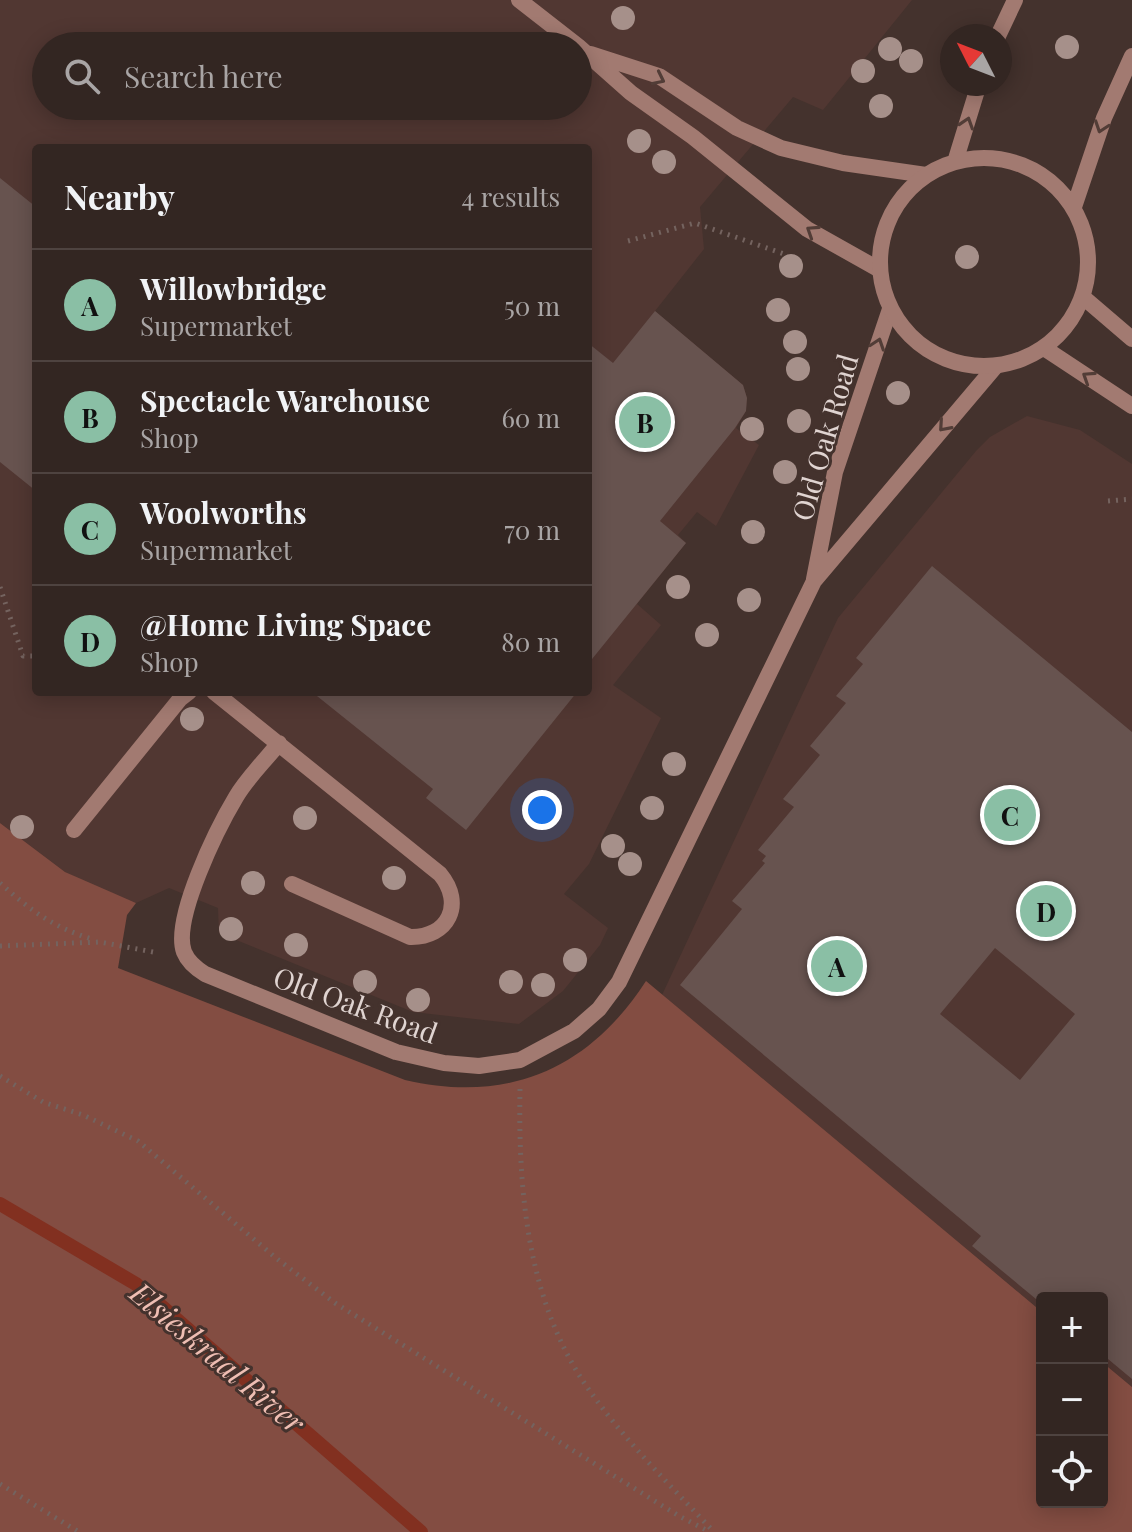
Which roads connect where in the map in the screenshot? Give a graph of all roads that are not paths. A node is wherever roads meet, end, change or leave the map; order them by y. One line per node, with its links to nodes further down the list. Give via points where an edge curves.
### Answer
1 (519, 0): 4 (street)
2 (1015, 0): 3 (street)
3 (1004, 24)
4 (560, 32)
5 (592, 52): 10 (street, one-way to 10, via 659,76 737,128 781,148)
6 (1132, 56): 11 (street, one-way to 11)
7 (592, 58): 12 (street, one-way to 7, via 807,229)
8 (975, 96): 9 (street, one-way to 8)
9 (955, 162): 10 (street); 11 (street, via 988,157 1022,164 1051,181)
10 (926, 175): 12 (street, via 899,200 883,233)
11 (1074, 207): 13 (street, via 1086,235 1089,266)
12 (880, 270): 14 (street)
13 (1083, 297): 15 (street); 16 (street, via 1068,326)
14 (890, 309): 17 (street, via 908,335 933,354 963,365); 19 (street, Old Oak Road, one-way to 14, via 835,472)
15 (1132, 339)
16 (1044, 348): 17 (street); 18 (street, one-way to 16)
17 (995, 367): 19 (street, Old Oak Road, one-way to 19)
18 (1132, 406)
19 (814, 581): 22 (street, Old Oak Road, via 619,982 574,1031 520,1060 479,1066 396,1052 205,974 189,960 182,941 184,912 206,858 237,795)
20 (184, 696): 23 (street)
21 (219, 696): 22 (street)
22 (279, 743): 24 (street, via 440,874 453,898 446,923 436,932 410,937)
23 (74, 830)
24 (292, 884)

